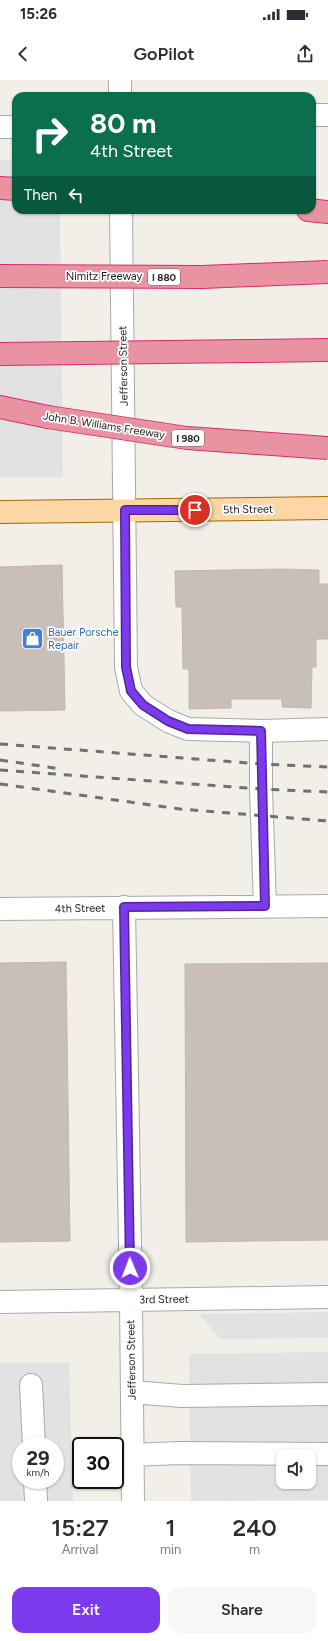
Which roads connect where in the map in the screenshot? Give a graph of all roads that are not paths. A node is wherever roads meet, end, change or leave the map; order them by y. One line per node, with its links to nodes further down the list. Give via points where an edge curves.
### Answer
1 (120, 80): 2 (street)
2 (120, 92)
3 (316, 115): 4 (street)
4 (328, 115)
5 (0, 127): 6 (street)
6 (12, 127)
7 (0, 188): 8 (highway)
8 (12, 189)
9 (316, 211): 10 (highway)
10 (328, 212)
11 (121, 214): 19 (street, Jefferson Street)
12 (328, 272): 13 (highway, Nimitz Freeway / I 880, bridge, via 202,277)
13 (0, 276)
14 (328, 350): 15 (highway, bridge)
15 (0, 354)
16 (0, 407): 17 (highway, John B. Williams Freeway / I 980, bridge, via 94,425 187,438)
17 (328, 448)
18 (328, 508): 19 (main road, 5th Street)
19 (125, 510): 20 (main road, 5th Street); 22 (street, Jefferson Street, via 126,667 131,691 143,705 168,721 188,729)
20 (0, 512)
21 (328, 729): 22 (street, Jefferson Street)
22 (261, 731): 23 (street)
23 (265, 906): 24 (street, 4th Street); 25 (street, 4th Street)
24 (328, 906)
25 (124, 907): 26 (street, 4th Street); 28 (street, Jefferson Street)
26 (0, 909)
27 (328, 1297): 28 (street, 3rd Street)
28 (131, 1300): 29 (street, 3rd Street); 31 (street, Jefferson Street)
29 (0, 1302)
30 (31, 1384): 33 (street)
31 (132, 1392): 32 (street, via 182,1396); 35 (street, Jefferson Street)
32 (328, 1394)
33 (34, 1437)
34 (328, 1454): 35 (street)
35 (132, 1455): 38 (street, Jefferson Street)
36 (35, 1489): 37 (street)
37 (36, 1501)
38 (133, 1501)

